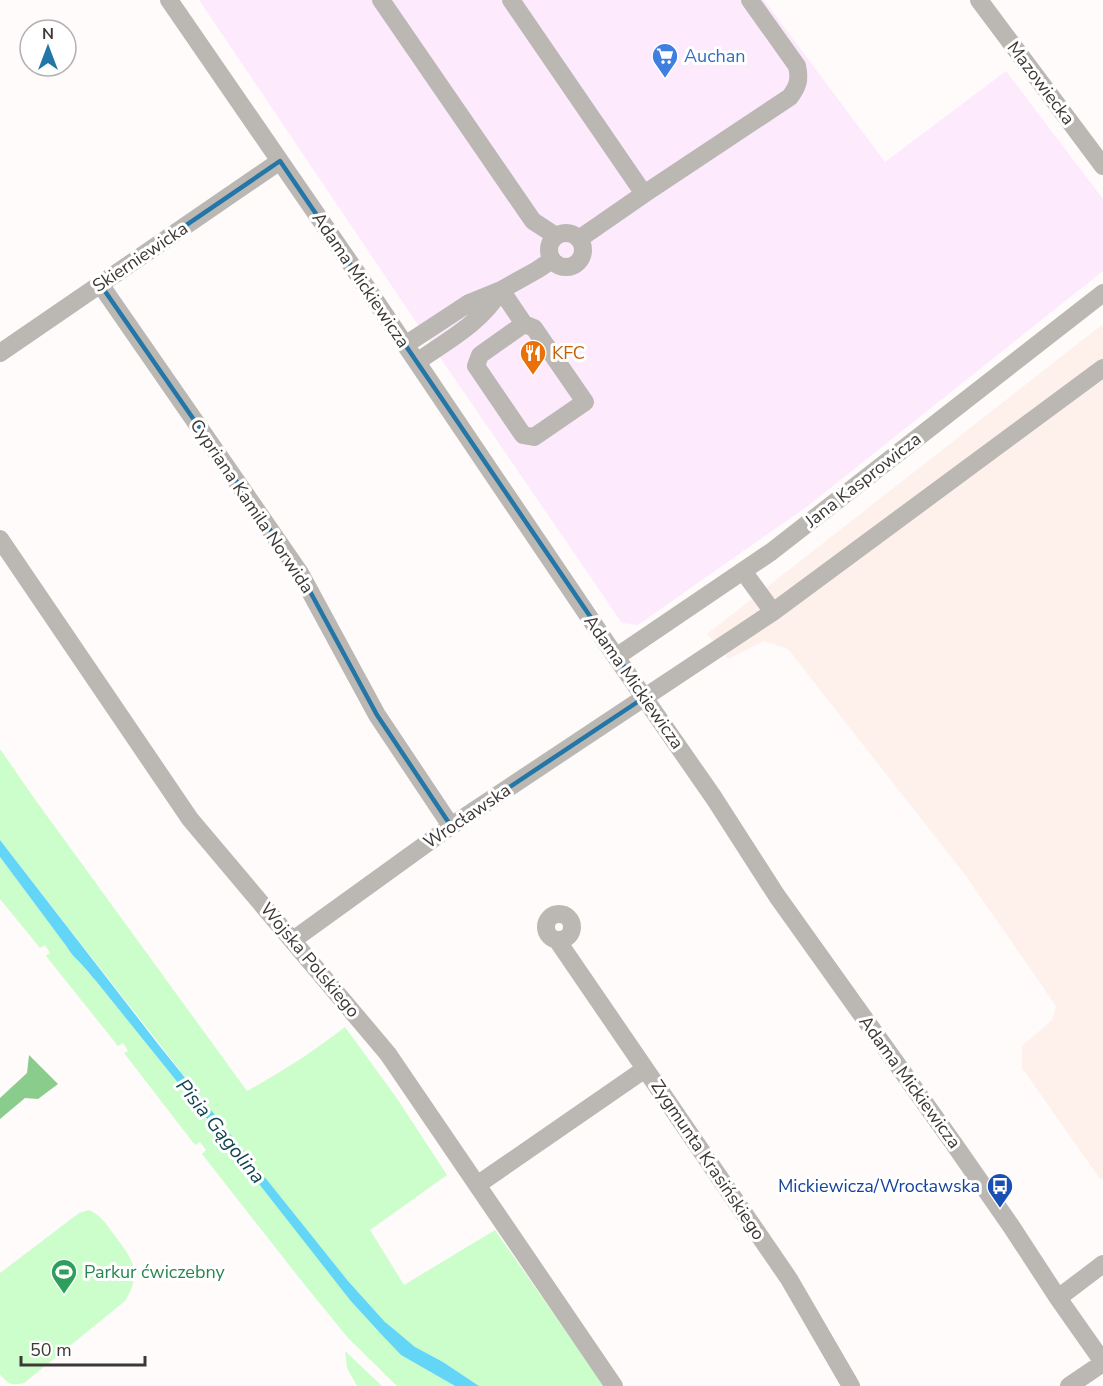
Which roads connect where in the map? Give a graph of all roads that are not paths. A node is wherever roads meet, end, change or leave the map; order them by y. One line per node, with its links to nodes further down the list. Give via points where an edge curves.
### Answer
1 (169, 0): 6 (street, Adama Mickiewicza)
2 (381, 0): 9 (street, via 533,221)
3 (511, 0): 8 (street)
4 (750, 0): 8 (street, via 797,66 798,88)
5 (979, 0): 7 (street, Mazowiecka)
6 (280, 161): 12 (street, Skierniewicka); 16 (street, Adama Mickiewicza)
7 (1103, 166)
8 (644, 194): 10 (street)
9 (556, 236): 10 (street, via 566,233); 11 (street, via 549,249)
10 (579, 239): 11 (street, via 583,255 577,264 566,267)
11 (552, 260): 13 (street)
12 (100, 284): 17 (street, Skierniewicka); 25 (street, Cypriana Kamila Norwida, via 300,573 377,715)
13 (501, 290): 15 (street); 16 (street, via 469,303); 18 (street, via 477,320)
14 (1103, 293): 21 (street, Jana Kasprowicza)
15 (524, 324): 15 (street, via 480,355 476,366 523,435 534,437 585,402 534,328)
16 (405, 345): 18 (street, Adama Mickiewicza)
17 (0, 353)
18 (417, 362): 23 (street, Adama Mickiewicza)
19 (1103, 368): 22 (street, Wrocławska)
20 (0, 539): 26 (street, Wojska Polskiego, via 190,819)
21 (743, 571): 22 (street); 23 (street, Jana Kasprowicza)
22 (773, 612): 24 (street, Wrocławska)
23 (616, 657): 24 (street, Adama Mickiewicza)
24 (645, 698): 25 (street, Wrocławska); 31 (street, Adama Mickiewicza, via 777,896)
25 (451, 826): 26 (street, Wrocławska)
26 (293, 940): 29 (street, Wojska Polskiego, via 388,1054)
27 (557, 940): 28 (street, Zygmunta Krasińskiego)
28 (645, 1069): 29 (street); 34 (street, Zygmunta Krasińskiego, via 789,1279)
29 (477, 1185): 33 (street, Wojska Polskiego)
30 (1103, 1264): 31 (street)
31 (1058, 1298): 32 (street, Adama Mickiewicza)
32 (1103, 1362): 35 (street)
33 (614, 1386)
34 (851, 1386)
35 (1069, 1386)

